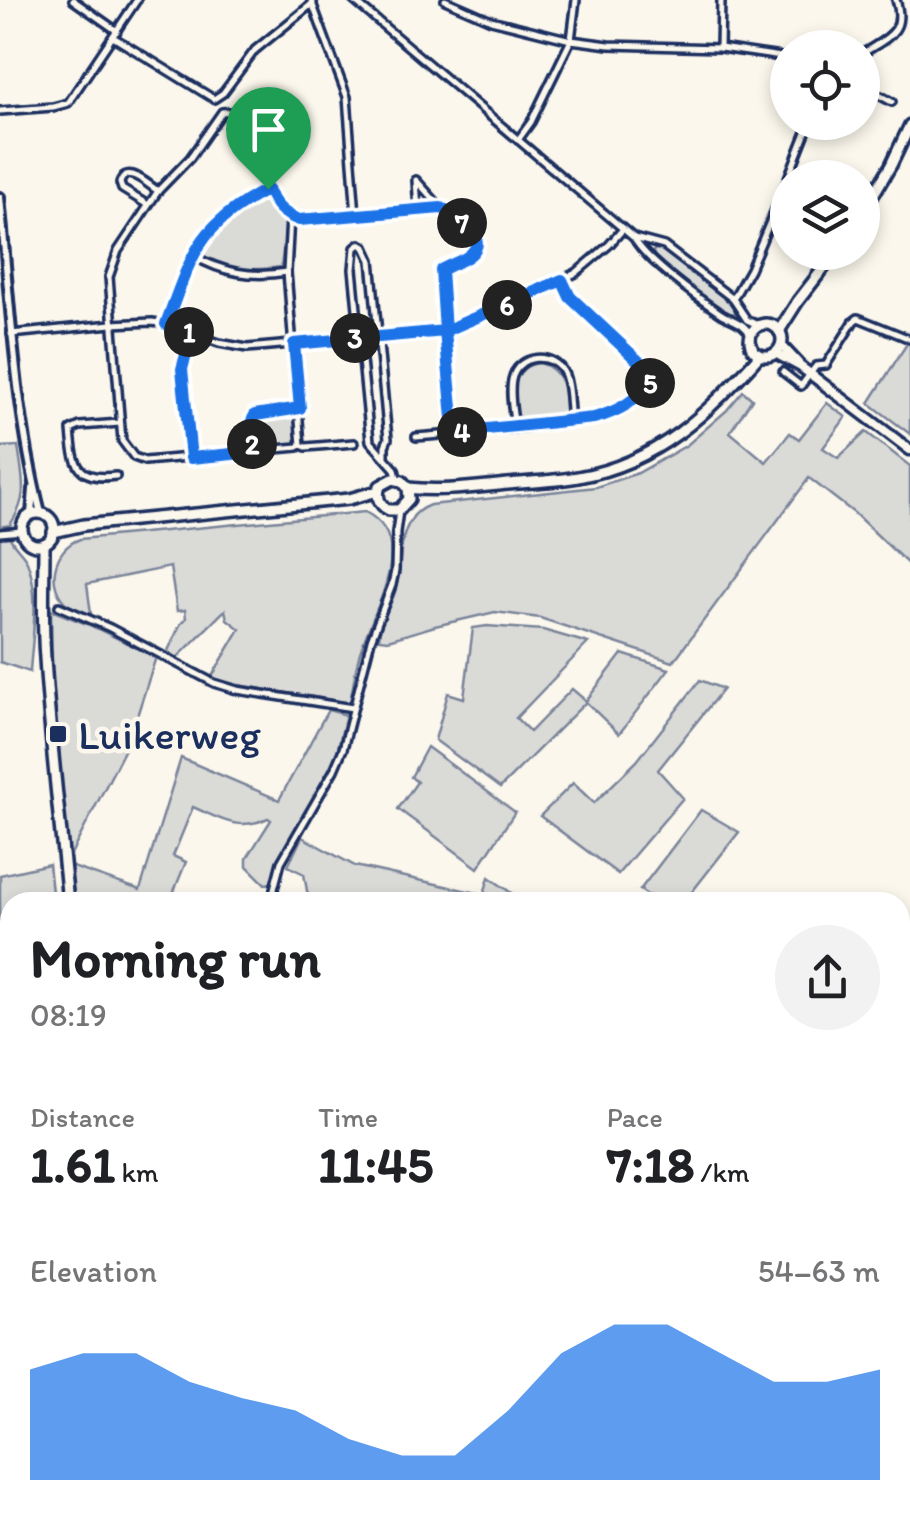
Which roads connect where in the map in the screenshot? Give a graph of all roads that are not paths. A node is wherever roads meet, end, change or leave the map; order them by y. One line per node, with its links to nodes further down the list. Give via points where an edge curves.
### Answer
1 (73, 0): 9 (street)
2 (137, 0): 9 (street)
3 (353, 0): 18 (street)
4 (444, 0): 10 (street)
5 (576, 0): 10 (street)
6 (721, 0): 12 (street)
7 (896, 0): 11 (street, via 900,24)
8 (312, 1): 9 (street, via 255,50 217,98); 26 (street, via 349,107)
9 (115, 34): 16 (street, via 68,103)
10 (570, 40): 12 (street); 18 (street)
11 (880, 41)
12 (720, 48): 13 (street)
13 (770, 55)
14 (880, 96): 15 (street)
15 (892, 102)
16 (0, 111)
17 (910, 125): 19 (main road)
18 (518, 140): 29 (street)
19 (880, 183)
20 (268, 189): 21 (street, via 250,128 222,112); 27 (street); 32 (street, via 213,225)
21 (158, 191): 23 (street); 23 (street, via 132,174 121,177 122,189)
22 (0, 197): 45 (street)
23 (148, 205): 40 (street, via 111,266)
24 (435, 209): 25 (street); 25 (street, via 416,180); 43 (street, via 446,210 476,239 474,252 440,274)
25 (418, 210): 26 (street)
26 (356, 215): 27 (street)
27 (290, 217): 35 (street)
28 (770, 221): 37 (street)
29 (623, 229): 30 (street); 36 (street)
30 (634, 238): 31 (street); 33 (street)
31 (658, 244): 33 (street); 37 (street)
32 (192, 255): 35 (street, via 243,275); 41 (street)
33 (652, 259): 39 (street)
34 (822, 270): 42 (main road)
35 (287, 272): 50 (street)
36 (562, 280): 43 (street); 56 (street, via 570,297 652,374 622,408)
37 (733, 299): 38 (street)
38 (740, 309): 39 (street); 42 (street, via 747,320)
39 (732, 318): 46 (street)
40 (112, 324): 41 (street); 45 (street); 57 (street)
41 (166, 324): 44 (street)
42 (770, 327): 46 (main road); 51 (main road)
43 (445, 331): 47 (street); 59 (street)
44 (192, 333): 50 (street, via 248,348); 67 (street, via 182,369)
45 (11, 334): 74 (street)
46 (751, 336): 52 (main road)
47 (379, 337): 48 (street); 48 (street, via 371,260 360,244 352,262); 61 (street)
48 (359, 338): 50 (street); 64 (street)
49 (910, 339): 54 (street, via 858,318 826,365)
50 (294, 344): 55 (street)
51 (778, 349): 52 (main road, via 766,356); 54 (main road)
52 (757, 352): 71 (main road, via 695,422 635,460 580,476)
53 (783, 372): 54 (street, via 801,386)
54 (810, 374): 65 (main road)
55 (300, 408): 63 (street); 66 (street, via 255,415)
56 (571, 422): 58 (street); 58 (street, via 563,371 536,358 522,363 512,379)
57 (120, 423): 67 (street, via 122,441 134,457); 69 (street, via 71,430 78,468 96,477)
58 (515, 427): 59 (street)
59 (455, 431): 60 (street)
60 (416, 437)
61 (386, 442): 64 (street); 68 (street)
62 (354, 443): 63 (street)
63 (301, 445): 66 (street)
64 (373, 445): 68 (street)
65 (910, 450)
66 (253, 452): 67 (street)
67 (191, 458)
68 (387, 459): 70 (street)
69 (116, 476)
70 (393, 480): 71 (main road); 72 (main road)
71 (408, 493): 73 (main road, via 404,508)
72 (379, 496): 73 (main road); 75 (main road)
73 (394, 510): 80 (street, via 395,571)
74 (36, 514): 75 (main road); 76 (main road)
75 (53, 527): 78 (main road)
76 (22, 531): 77 (street); 78 (main road)
77 (0, 532)
78 (39, 544): 81 (main road)
79 (58, 606): 80 (street, via 214,683)
80 (354, 708): 82 (street, via 334,770 281,862)
81 (67, 892)
82 (274, 892)

